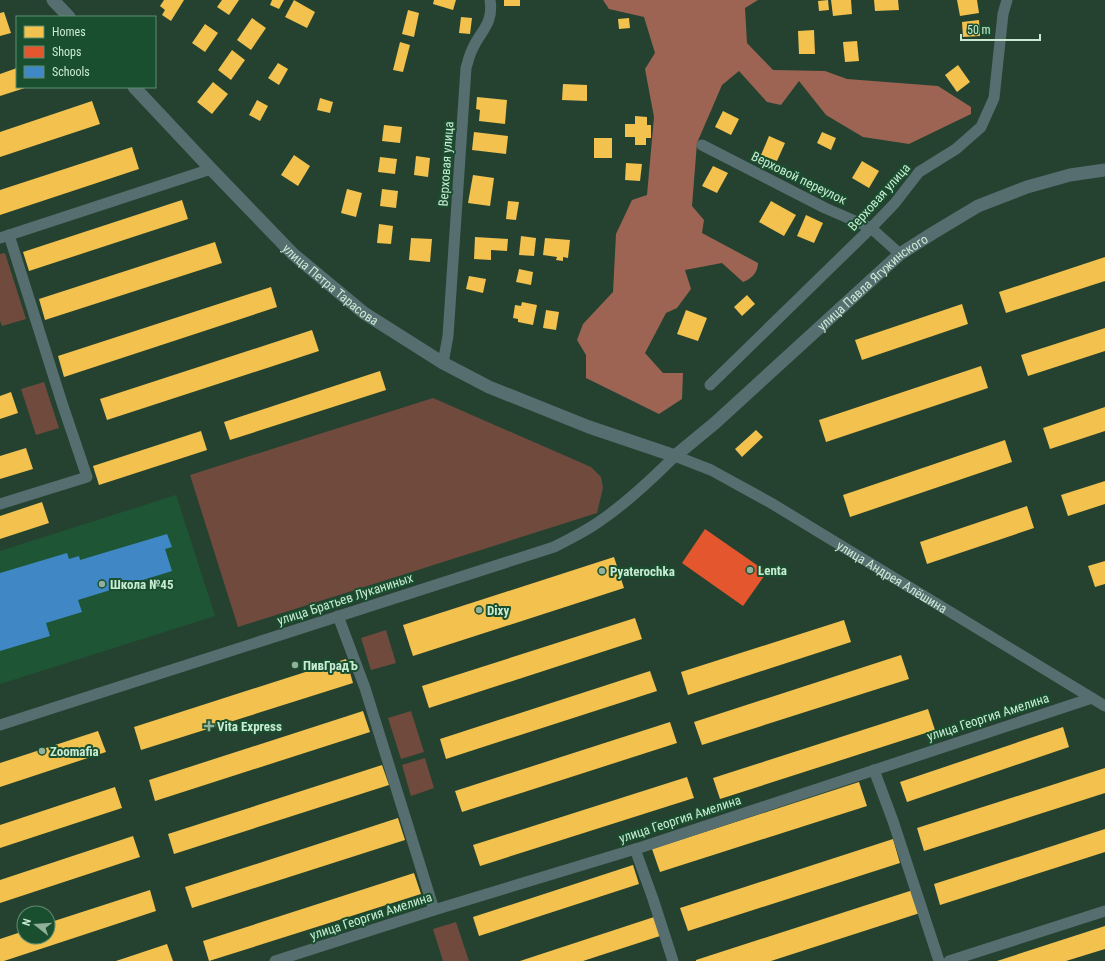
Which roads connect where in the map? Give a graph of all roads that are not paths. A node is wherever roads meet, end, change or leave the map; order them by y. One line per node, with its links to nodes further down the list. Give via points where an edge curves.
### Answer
1 (53, 0): 4 (street)
2 (490, 0): 12 (street, Верховая улица, via 492,10 472,49 466,68 448,336)
3 (1007, 0): 9 (street, Верховая улица, via 1003,14 994,98 981,127 956,149 919,172)
4 (68, 16)
5 (135, 88): 7 (street)
6 (702, 145): 9 (street, Верховой переулок, via 825,208)
7 (211, 169): 10 (street); 12 (street, улица Петра Тарасова, via 293,254 358,308)
8 (1105, 170): 11 (street, улица Павла Ягужинского, via 1070,175 1027,187 978,206)
9 (871, 228): 11 (street, Верховой переулок); 13 (street, Верховая улица)
10 (4, 236): 15 (street, via 87,477)
11 (900, 254): 14 (street, улица Павла Ягужинского, via 715,423)
12 (443, 363): 14 (street, улица Петра Тарасова, via 489,387 589,427)
13 (710, 385)
14 (675, 456): 16 (street, улица Братьев Луканиных, via 654,478 600,522 554,547); 17 (street, улица Андрея Алёшина, via 711,470 771,503)
15 (0, 504)
16 (338, 616): 19 (street, улица Братьев Луканиных); 22 (street, via 367,694)
17 (1092, 698): 18 (street, улица Андрея Алёшина); 20 (street, улица Георгия Амелина)
18 (1105, 706)
19 (0, 725)
20 (874, 770): 21 (street, улица Георгия Амелина); 26 (street)
21 (635, 850): 22 (street, улица Георгия Амелина); 25 (street)
22 (434, 910): 24 (street, улица Георгия Амелина)
23 (1105, 911): 27 (street)
24 (275, 961)
25 (673, 961)
26 (939, 961)
27 (949, 961)

